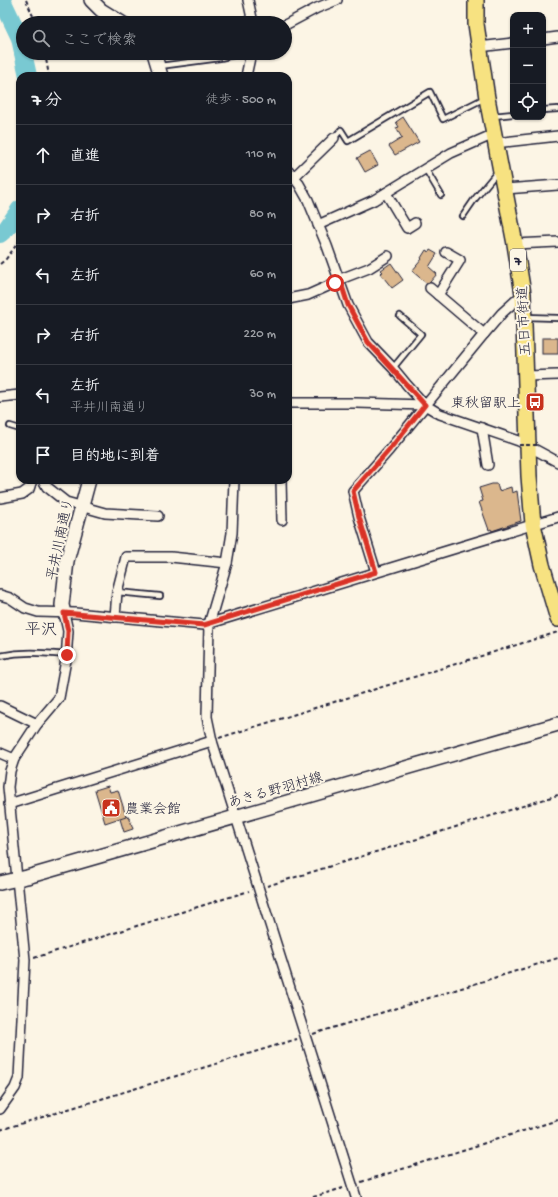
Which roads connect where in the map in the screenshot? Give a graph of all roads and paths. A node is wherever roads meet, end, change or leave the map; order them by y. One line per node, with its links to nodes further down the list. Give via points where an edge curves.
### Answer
1 (26, 0): 6 (path)
2 (91, 0): 7 (main road)
3 (248, 0): 8 (street)
4 (337, 0): 9 (street)
5 (476, 0): 13 (main road, 五日市街道 / 7)
6 (33, 16)
7 (111, 16)
8 (251, 16)
9 (292, 21)
10 (558, 37): 11 (street)
11 (546, 39)
12 (510, 43): 13 (street)
13 (479, 47): 22 (main road, 五日市街道 / 7)
14 (46, 60): 18 (path)
15 (155, 60): 19 (main road)
16 (212, 60): 20 (lane)
17 (249, 60): 21 (street)
18 (48, 72)
19 (158, 72)
20 (162, 72)
21 (247, 72)
22 (487, 98): 26 (main road, 五日市街道 / 7); 28 (lane, via 443,119 430,92 348,141 341,130)
23 (558, 109): 24 (lane)
24 (546, 110)
25 (510, 114): 26 (lane)
26 (490, 116): 29 (main road, 五日市街道 / 7)
27 (558, 136): 29 (street)
28 (334, 138): 32 (street)
29 (495, 139): 30 (street, via 451,153); 31 (main road, 五日市街道 / 7)
30 (425, 168): 36 (street); 37 (lane)
31 (501, 168): 35 (main road, 五日市街道 / 7); 38 (lane)
32 (292, 172)
33 (292, 176): 40 (street, via 308,200)
34 (558, 185): 35 (street)
35 (505, 189): 42 (main road, 五日市街道 / 7)
36 (386, 193): 39 (street, via 407,228); 40 (street)
37 (441, 195)
38 (463, 216)
39 (415, 223)
40 (318, 225): 47 (street)
41 (558, 242): 42 (street)
42 (515, 244): 49 (main road, 五日市街道 / 7)
43 (16, 245): 46 (path)
44 (446, 252): 50 (street, via 460,260)
45 (388, 256): 47 (street, via 369,268)
46 (0, 264)
47 (340, 280): 51 (street, via 308,295); 56 (street, via 348,305 368,342)
48 (430, 288): 50 (street)
49 (523, 294): 53 (main road, 五日市街道 / 7); 55 (street)
50 (438, 295): 55 (street)
51 (292, 298)
52 (400, 316): 56 (lane, via 421,334)
53 (524, 317): 54 (lane); 58 (main road, 五日市街道 / 7)
54 (558, 318)
55 (484, 334): 62 (street)
56 (393, 368): 62 (street)
57 (558, 375): 58 (street)
58 (526, 376): 66 (main road, 五日市街道 / 7)
59 (16, 395): 60 (street)
60 (0, 397)
61 (292, 403): 62 (street)
62 (425, 405): 65 (street, via 440,414); 81 (street, via 353,491)
63 (10, 426): 64 (lane)
64 (16, 428)
65 (482, 428): 66 (street); 68 (street)
66 (528, 445): 67 (street); 79 (main road, 五日市街道 / 7)
67 (558, 462)
68 (488, 465)
69 (31, 484): 74 (street, via 29,489 22,494)
70 (45, 484): 75 (street, via 66,502)
71 (87, 484): 75 (main road, 平井川南通り)
72 (234, 484): 80 (street, via 232,533)
73 (282, 484): 78 (street)
74 (0, 498)
75 (82, 506): 76 (street, via 105,513); 85 (main road, 平井川南通り, via 67,561 62,605)
76 (158, 516)
77 (558, 517): 79 (street)
78 (282, 520)
79 (533, 524): 81 (street); 87 (main road, 五日市街道 / 7)
80 (227, 564): 82 (street, via 171,557 126,557); 88 (street)
81 (376, 572): 88 (street)
82 (117, 592): 84 (lane); 86 (street)
83 (0, 595): 85 (street, via 34,612)
84 (160, 596)
85 (64, 613): 86 (street); 90 (street, 平井川南通り, via 68,631)
86 (116, 617): 88 (street)
87 (558, 619)
88 (209, 624): 95 (street, via 206,717)
89 (558, 632): 95 (path)
90 (67, 655): 91 (lane, via 18,652); 93 (street, 平井川南通り, via 59,698)
91 (0, 656)
92 (0, 706): 93 (street)
93 (38, 724): 97 (street, 平井川南通り)
94 (558, 724): 100 (main road, あきる野羽村線)
95 (212, 740): 99 (street); 100 (street)
96 (0, 753): 97 (street)
97 (14, 759): 99 (street, 平井川南通り, via 8,787)
98 (558, 795): 103 (path)
99 (9, 804): 101 (street, 平井川南通り)
100 (237, 816): 101 (main road, あきる野羽村線); 103 (street)
101 (16, 879): 102 (main road, あきる野羽村線); 105 (street, 平井川南通り)
102 (0, 883)
103 (259, 888): 105 (path); 106 (street)
104 (558, 958): 106 (path)
105 (25, 960): 107 (street, 平井川南通り, via 19,1078)
106 (304, 1037): 109 (path); 110 (street)
107 (0, 1110)
108 (558, 1120): 110 (path)
109 (0, 1130)
110 (352, 1185): 111 (path); 112 (street)
111 (313, 1197)
112 (356, 1197)

